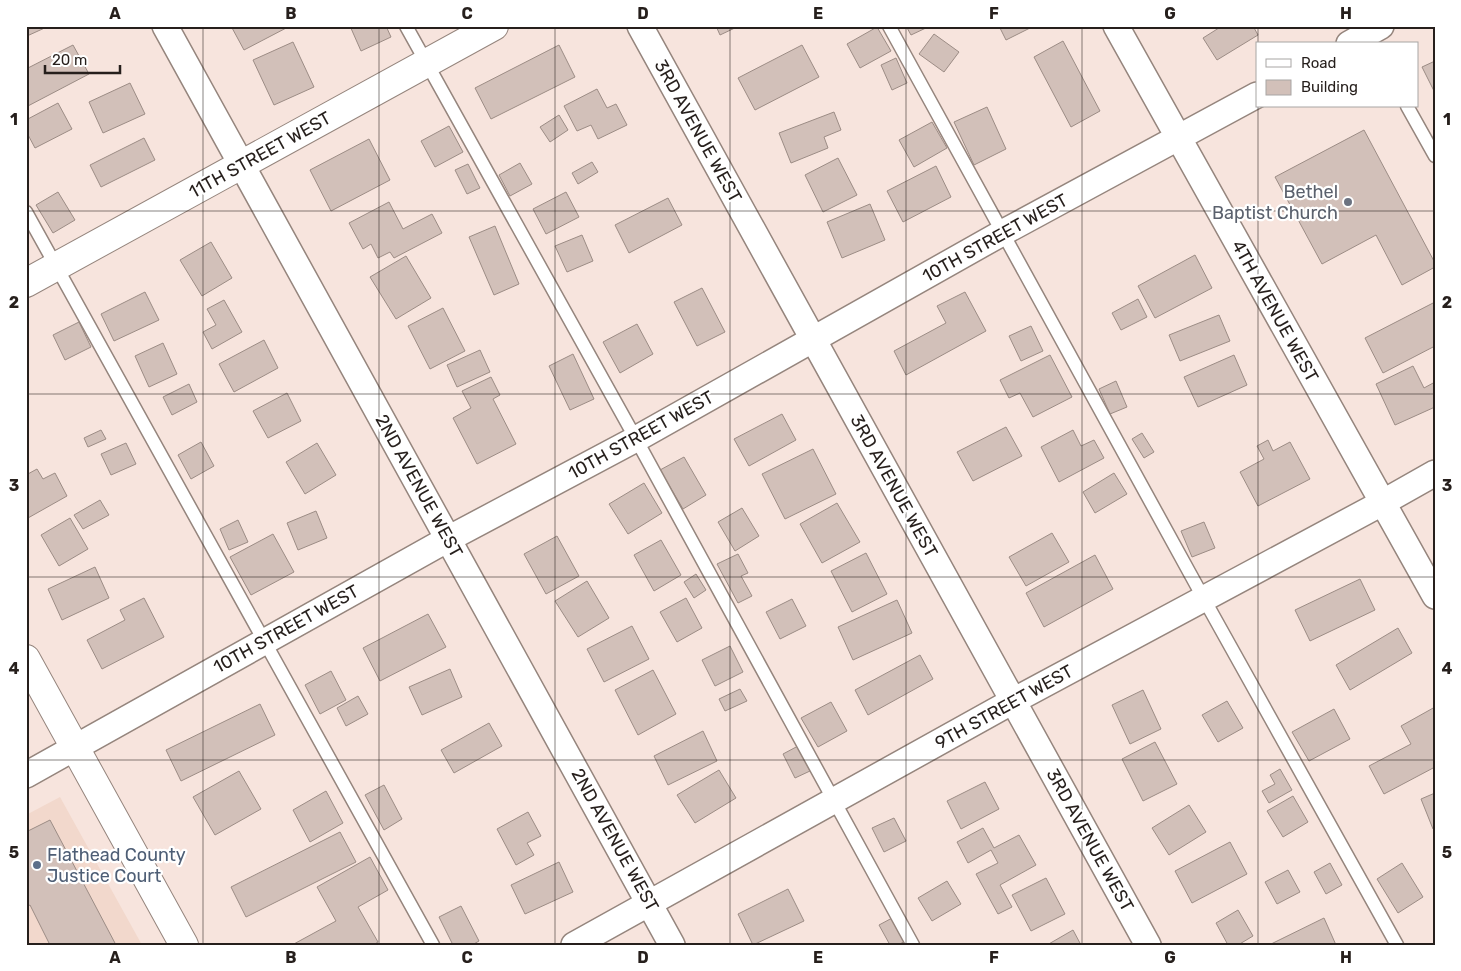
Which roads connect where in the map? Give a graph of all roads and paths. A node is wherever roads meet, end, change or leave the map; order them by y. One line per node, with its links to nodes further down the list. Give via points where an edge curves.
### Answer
1 (165, 26): 12 (street, 2ND AVENUE WEST)
2 (406, 26): 7 (lane)
3 (494, 26): 7 (street, 11TH STREET WEST)
4 (640, 26): 17 (street, 3RD AVENUE WEST)
5 (889, 26): 14 (lane)
6 (1116, 26): 10 (street, 4TH AVENUE WEST)
7 (427, 64): 12 (street, 11TH STREET WEST); 18 (lane)
8 (1256, 96): 10 (street, 10TH STREET WEST)
9 (1409, 108): 11 (lane)
10 (1178, 139): 14 (street, 10TH STREET WEST); 20 (street, 4TH AVENUE WEST)
11 (1435, 156)
12 (242, 165): 15 (street, 11TH STREET WEST); 21 (street, 2ND AVENUE WEST)
13 (26, 212): 15 (lane)
14 (1002, 233): 17 (street, 10TH STREET WEST); 23 (lane)
15 (56, 267): 16 (street, 11TH STREET WEST); 24 (lane)
16 (26, 283)
17 (814, 340): 18 (street, 10TH STREET WEST); 26 (street, 3RD AVENUE WEST)
18 (636, 439): 21 (street, 10TH STREET WEST); 29 (lane)
19 (1435, 473): 20 (street, 9TH STREET WEST)
20 (1382, 503): 22 (street, 4TH AVENUE WEST); 23 (street, 9TH STREET WEST)
21 (448, 539): 24 (street, 10TH STREET WEST); 30 (street, 2ND AVENUE WEST)
22 (1435, 596)
23 (1204, 599): 26 (street, 9TH STREET WEST); 37 (lane)
24 (265, 641): 27 (street, 10TH STREET WEST); 32 (lane)
25 (26, 659): 27 (street)
26 (1013, 701): 29 (street, 9TH STREET WEST); 36 (street, 3RD AVENUE WEST)
27 (75, 749): 28 (street, 10TH STREET WEST); 31 (street)
28 (26, 775)
29 (833, 801): 30 (street, 9TH STREET WEST); 35 (lane)
30 (649, 903): 33 (street, 9TH STREET WEST); 34 (street, 2ND AVENUE WEST)
31 (184, 945)
32 (433, 945)
33 (574, 945)
34 (672, 945)
35 (913, 945)
36 (1148, 945)
37 (1397, 945)

